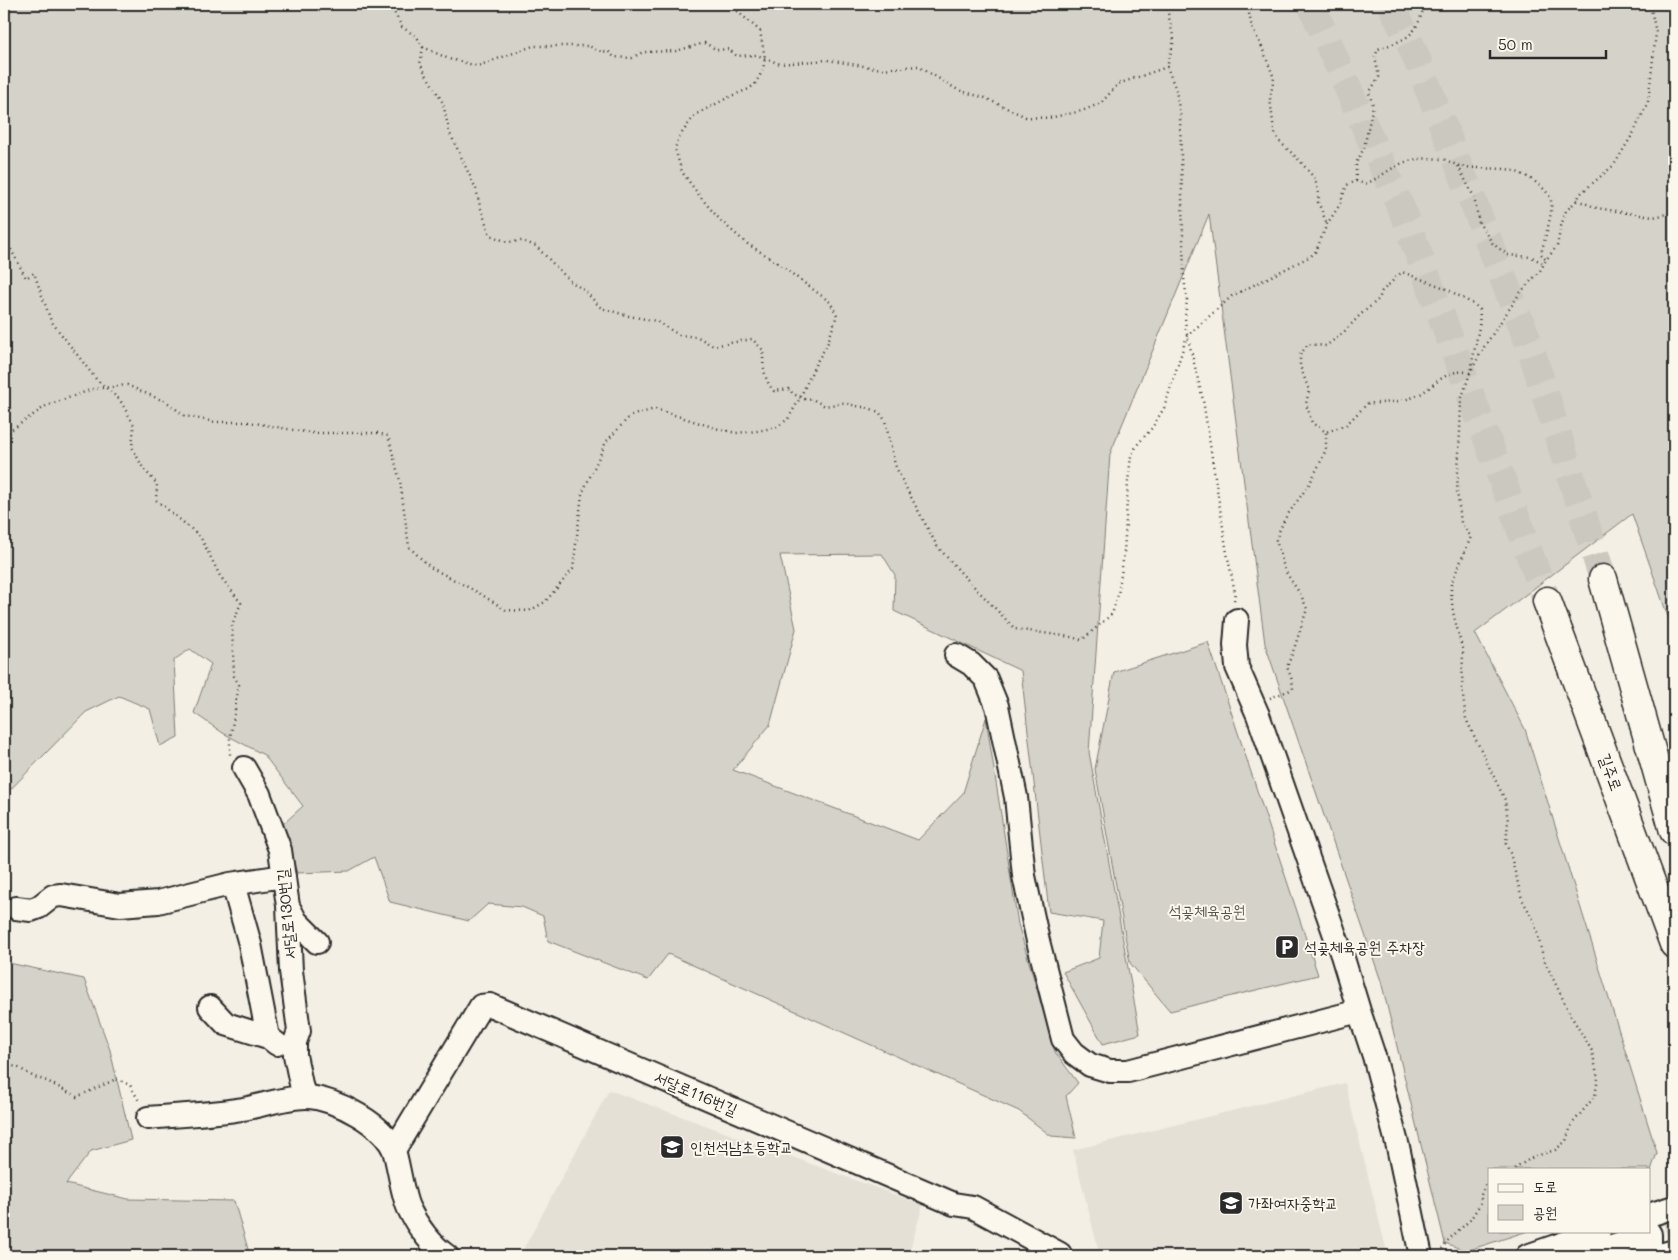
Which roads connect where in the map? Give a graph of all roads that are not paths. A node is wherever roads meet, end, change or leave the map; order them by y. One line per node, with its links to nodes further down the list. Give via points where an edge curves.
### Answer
1 (1603, 579): 6 (main road)
2 (1547, 601): 12 (main road, 길주로)
3 (1237, 620): 14 (street, via 1237,667 1254,705)
4 (956, 655): 14 (street, via 986,679 997,706 1016,797 1024,876 1034,922 1063,1039 1074,1053 1090,1065 1128,1072)
5 (244, 768): 7 (street, 서달로130번길, via 263,804 280,850)
6 (1674, 831)
7 (284, 876): 8 (street); 9 (street, 서달로130번길)
8 (233, 884): 10 (street, via 158,902 120,905 62,895 53,896 31,910); 15 (street, via 250,944)
9 (288, 906): 11 (street, via 296,920); 16 (street, 서달로130번길)
10 (16, 908)
11 (317, 942)
12 (1674, 944)
13 (210, 1007): 15 (street, 서달로130번길, via 226,1024)
14 (1359, 1012): 27 (street, via 1398,1147)
15 (268, 1037): 16 (street, 서달로130번길)
16 (298, 1067): 17 (street, 서달로130번길)
17 (307, 1097): 18 (street, via 242,1109); 19 (street, via 328,1101 368,1120 387,1138)
18 (148, 1118)
19 (394, 1150): 25 (street, via 408,1208 435,1248); 26 (street, 서달로116번길, via 481,1006 490,1005 954,1204 973,1207)
20 (1674, 1208): 21 (street)
21 (1650, 1215)
22 (1596, 1232): 28 (street)
23 (1642, 1242): 29 (street)
24 (1674, 1251): 30 (street)
25 (447, 1256)
26 (1061, 1256)
27 (1421, 1256)
28 (1528, 1256)
29 (1580, 1256)
30 (1656, 1256)

